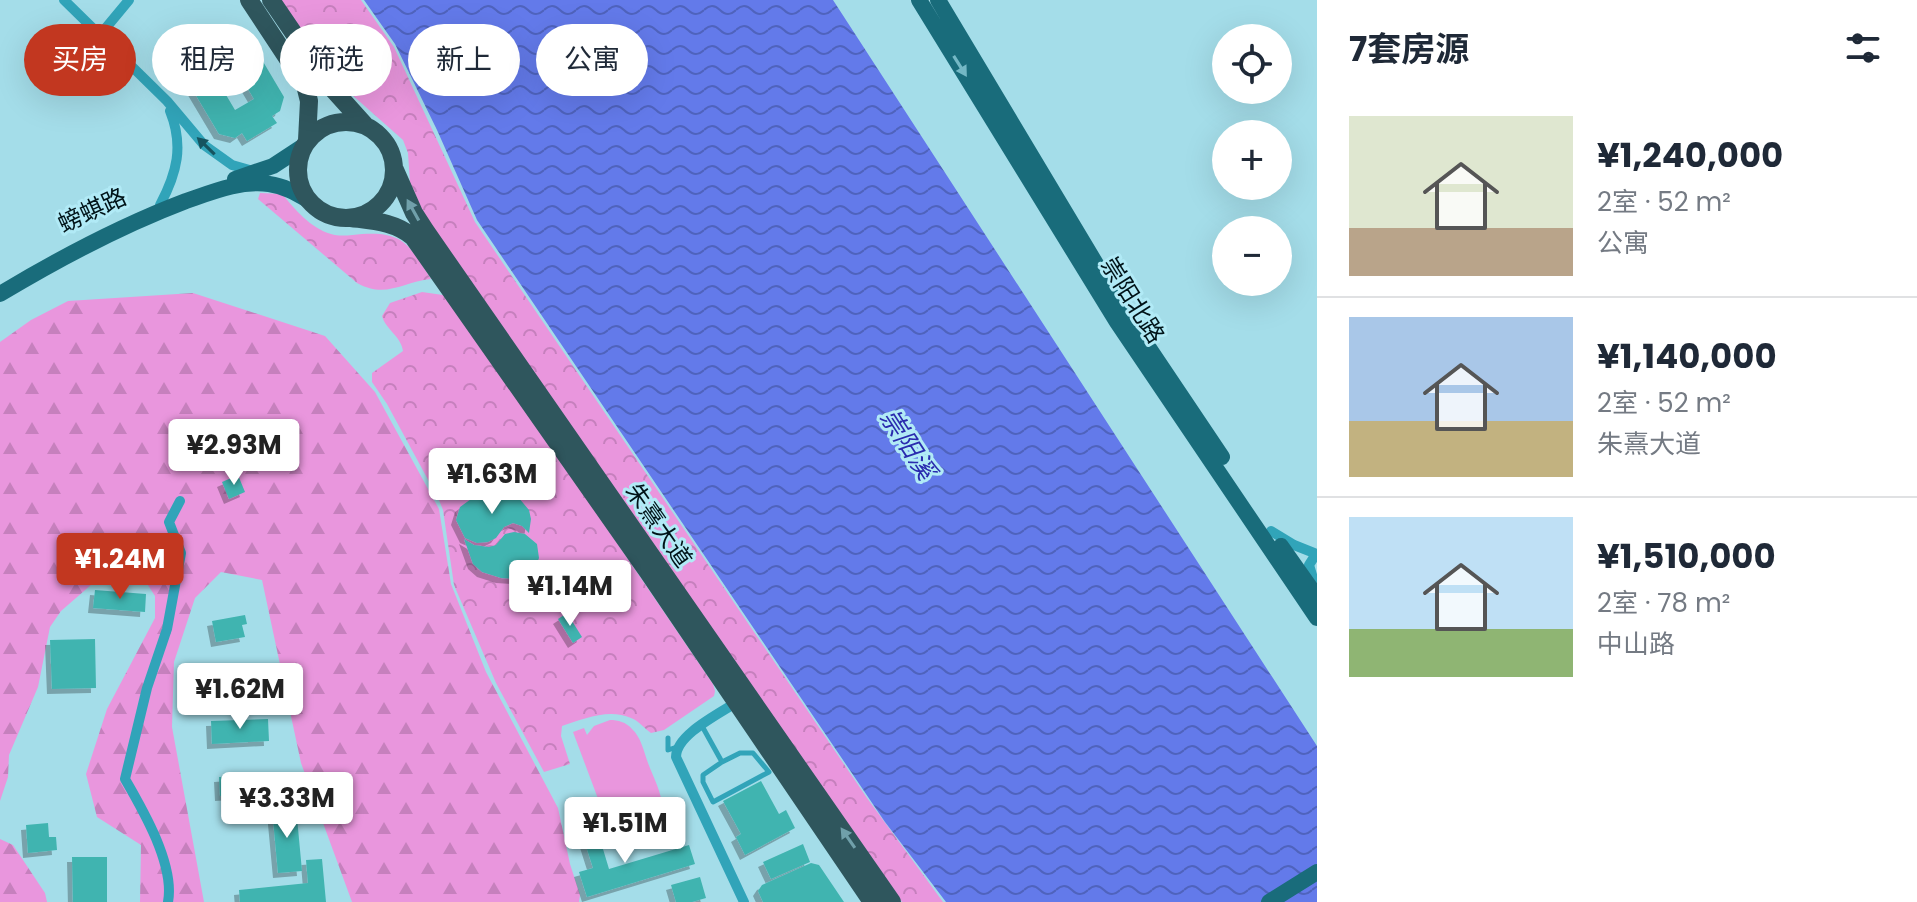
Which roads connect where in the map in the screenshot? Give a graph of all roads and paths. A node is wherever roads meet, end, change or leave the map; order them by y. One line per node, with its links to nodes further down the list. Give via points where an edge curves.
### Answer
1 (64, 0): 7 (street)
2 (129, 0): 8 (street)
3 (249, 0): 12 (highway, via 305,85 310,120)
4 (271, 0): 11 (highway, via 329,85)
5 (919, 0): 25 (main road, 崇阳北路, one-way to 25, via 1117,322)
6 (938, 0): 22 (main road, 崇阳北路, via 1126,314)
7 (89, 24)
8 (109, 24)
9 (136, 70): 10 (street)
10 (167, 101): 14 (street, one-way to 10, via 219,158); 17 (street, via 179,149 174,179)
11 (365, 125): 12 (highway, via 334,123); 13 (highway, via 387,143)
12 (306, 143): 14 (main road); 16 (highway, via 298,179)
13 (395, 170): 18 (highway, via 393,184 377,208); 26 (highway, 朱熹大道, one-way to 13, via 420,222)
14 (257, 173): 15 (main road)
15 (208, 190): 16 (main road, via 269,184); 17 (main road, 螃蜞路); 20 (main road, via 107,234)
16 (308, 200): 18 (highway, via 327,215)
17 (160, 205): 19 (main road, 螃蜞路)
18 (351, 218): 26 (highway, 朱熹大道, via 392,224 413,237)
19 (0, 284)
20 (0, 294)
21 (180, 501): 32 (street, via 169,522 181,553 167,629 125,779 153,826 170,890)
22 (1271, 531): 23 (street); 24 (main road, 崇阳北路)
23 (1316, 554): 24 (street, via 1309,565)
24 (1317, 594)
25 (1317, 618)
26 (742, 699): 27 (street); 34 (highway, 朱熹大道); 35 (highway, 朱熹大道, one-way to 26)
27 (702, 726): 29 (street); 30 (lane)
28 (668, 738): 29 (lane, via 668,750)
29 (679, 743): 33 (street, via 679,766)
30 (722, 762): 30 (lane, via 703,775 713,802 769,772 753,753)
31 (1317, 872): 36 (main road)
32 (168, 902)
33 (744, 902)
34 (872, 902)
35 (892, 902)
36 (1269, 902)

